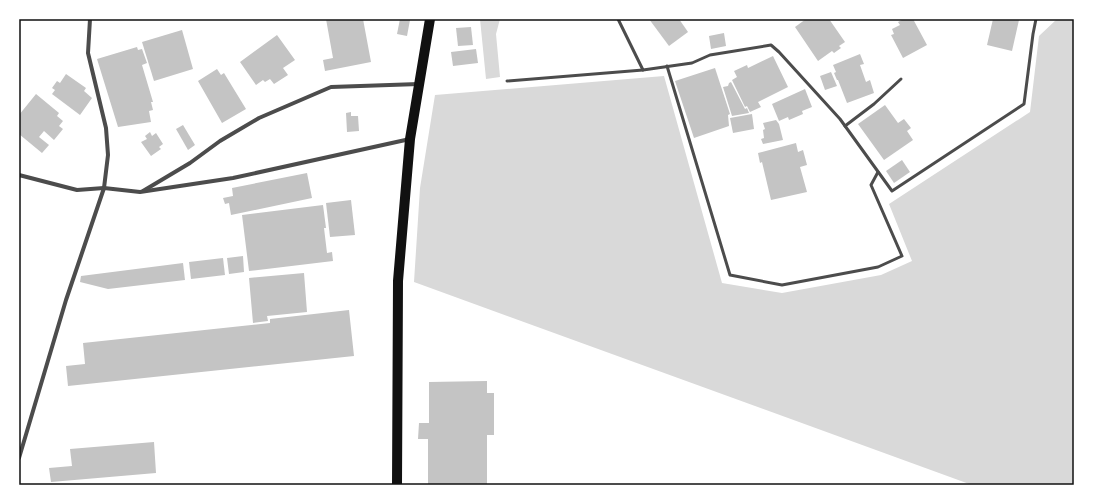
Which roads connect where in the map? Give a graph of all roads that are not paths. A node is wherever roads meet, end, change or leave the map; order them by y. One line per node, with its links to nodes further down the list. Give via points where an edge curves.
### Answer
1 (90, 19): 14 (street, via 88,53 106,128 108,156)
2 (430, 19): 9 (main road)
3 (618, 19): 6 (lane)
4 (1036, 19): 12 (lane, via 1024,104 892,191)
5 (667, 66): 6 (lane); 10 (lane, via 692,63 710,55 772,45); 12 (lane, via 730,275 782,285 878,268 902,256 872,185)
6 (644, 70): 8 (lane)
7 (901, 79): 10 (lane)
8 (507, 81)
9 (419, 84): 11 (main road); 15 (street, via 331,87 259,118)
10 (845, 126): 12 (lane)
11 (410, 139): 15 (street, via 233,178); 17 (main road, via 398,281)
12 (878, 172)
13 (19, 175): 14 (street, via 77,190)
14 (104, 188): 15 (street); 16 (street, via 66,300)
15 (140, 192)
16 (19, 458)
17 (397, 485)

